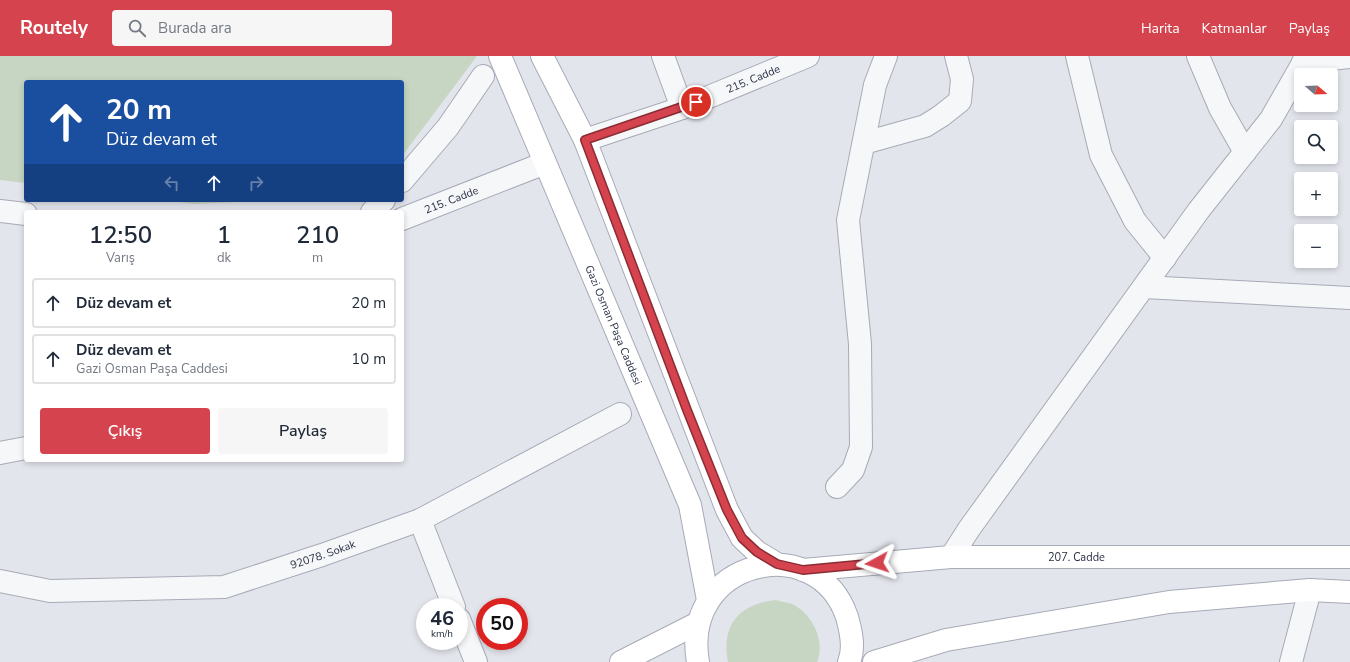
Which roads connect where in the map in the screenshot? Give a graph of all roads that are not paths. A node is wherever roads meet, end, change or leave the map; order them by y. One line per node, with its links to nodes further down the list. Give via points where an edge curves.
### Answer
1 (500, 56): 16 (main road, Gazi Osman Paşa Caddesi)
2 (542, 56): 13 (main road)
3 (664, 56): 12 (street)
4 (808, 56): 12 (street, 215. Cadde)
5 (886, 56): 14 (street, via 875,86)
6 (956, 56): 14 (street, via 962,79 960,101 925,126)
7 (1077, 56): 23 (street, via 1101,155 1135,221)
8 (1198, 56): 15 (street, via 1220,108)
9 (1350, 57): 10 (street)
10 (1305, 59): 15 (street, via 1271,118)
11 (483, 76): 17 (street, via 448,127)
12 (682, 108): 13 (street, 215. Cadde)
13 (585, 140): 33 (main road, via 727,510 742,538 757,552)
14 (864, 143): 29 (street, via 848,220 860,344 862,447 853,470)
15 (1245, 152): 23 (street)
16 (545, 163): 22 (street, 215. Cadde); 39 (main road, Gazi Osman Paşa Caddesi, via 690,505)
17 (404, 179)
18 (382, 202): 19 (street)
19 (374, 210)
20 (0, 211): 21 (street)
21 (24, 214)
22 (404, 218)
23 (1165, 258): 24 (street)
24 (1144, 287): 25 (street); 31 (street)
25 (1350, 298)
26 (620, 414): 30 (street, 92078. Sokak)
27 (24, 448): 28 (street)
28 (0, 453)
29 (837, 487)
30 (420, 520): 35 (street, 92078. Sokak, via 224,587 50,591); 38 (street)
31 (951, 557): 32 (main road, 207. Cadde); 34 (main road, 207. Cadde)
32 (1350, 557)
33 (777, 564): 34 (main road); 39 (main road, via 750,568 726,580)
34 (803, 570): 45 (main road, via 826,584 843,606 852,631)
35 (0, 582)
36 (1310, 590): 37 (main road); 46 (main road, via 1169,602 946,640); 47 (street)
37 (1350, 592)
38 (450, 598)
39 (708, 600): 40 (main road)
40 (698, 623): 43 (main road); 44 (main road)
41 (468, 642): 42 (street)
42 (476, 662)
43 (621, 662)
44 (698, 662)
45 (849, 662)
46 (874, 662)
47 (1291, 662)

